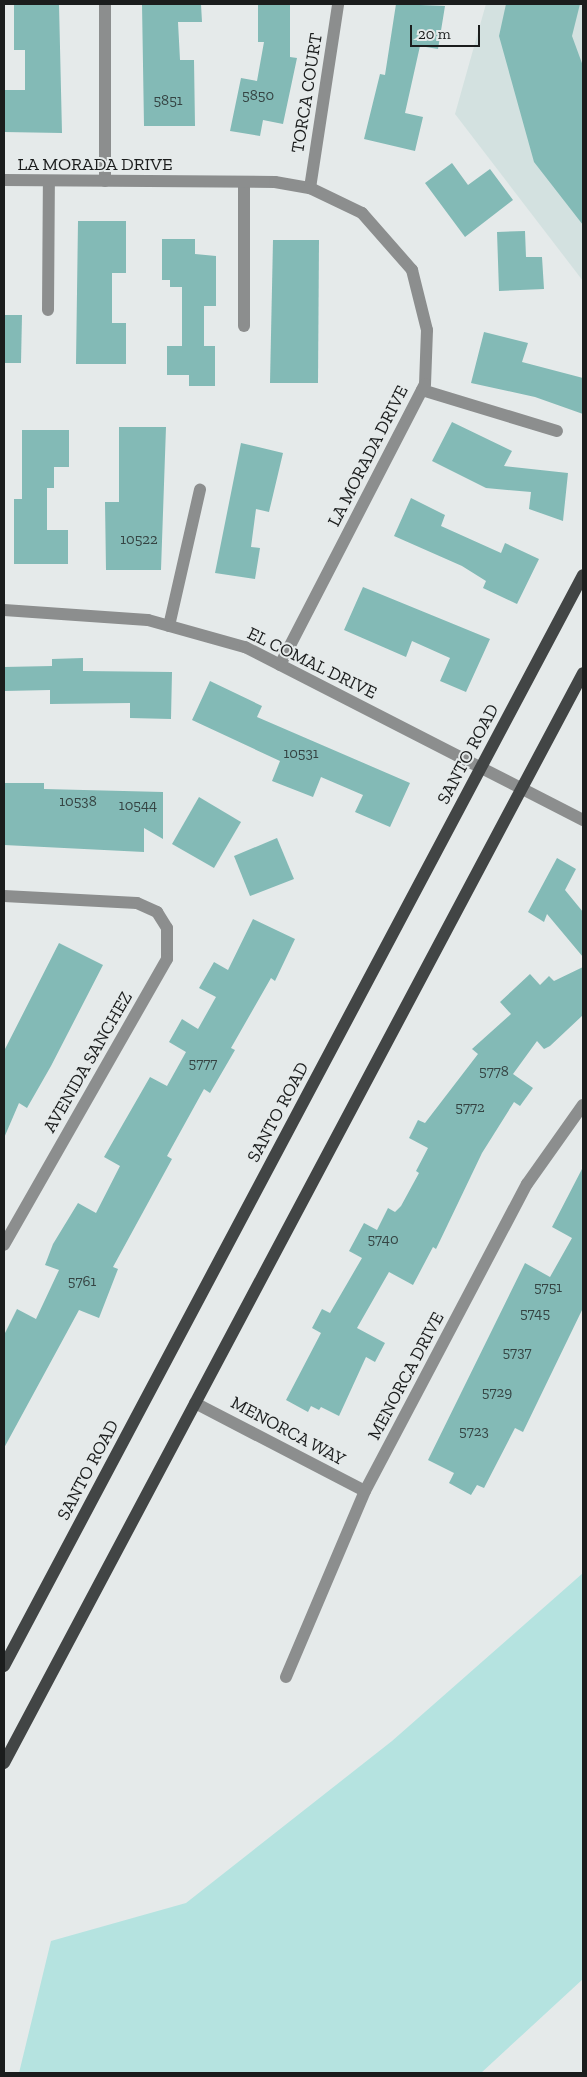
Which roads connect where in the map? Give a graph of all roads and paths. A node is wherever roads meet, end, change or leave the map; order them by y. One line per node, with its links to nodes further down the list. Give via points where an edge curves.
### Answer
1 (105, 4): 5 (street)
2 (338, 4): 7 (street, TORCA COURT)
3 (4, 180): 4 (street, LA MORADA DRIVE)
4 (49, 181): 5 (street, LA MORADA DRIVE); 8 (street)
5 (105, 181): 6 (street, LA MORADA DRIVE)
6 (244, 182): 7 (street, LA MORADA DRIVE); 9 (street)
7 (310, 188): 10 (street, LA MORADA DRIVE, via 362,213 412,270 427,330)
8 (48, 310)
9 (244, 326)
10 (422, 390): 11 (street); 16 (street, LA MORADA DRIVE)
11 (556, 431)
12 (200, 489): 15 (street)
13 (583, 575): 18 (main road, SANTO ROAD)
14 (4, 610): 15 (street, EL COMAL DRIVE, via 87,613)
15 (170, 626): 16 (street, EL COMAL DRIVE, via 245,647)
16 (280, 665): 18 (street, EL COMAL DRIVE)
17 (583, 673): 19 (main road)
18 (481, 769): 19 (street, EL COMAL DRIVE); 26 (main road, SANTO ROAD)
19 (522, 788): 20 (street, EL COMAL DRIVE); 24 (main road)
20 (583, 820)
21 (4, 896): 23 (street, AVENIDA SANCHEZ, via 137,903 157,912 168,928 168,959)
22 (583, 1105): 25 (street, MENORCA DRIVE, via 527,1184)
23 (4, 1245)
24 (195, 1403): 25 (street, MENORCA WAY); 28 (main road)
25 (365, 1491): 27 (street, MENORCA DRIVE)
26 (4, 1666)
27 (286, 1677)
28 (4, 1764)

